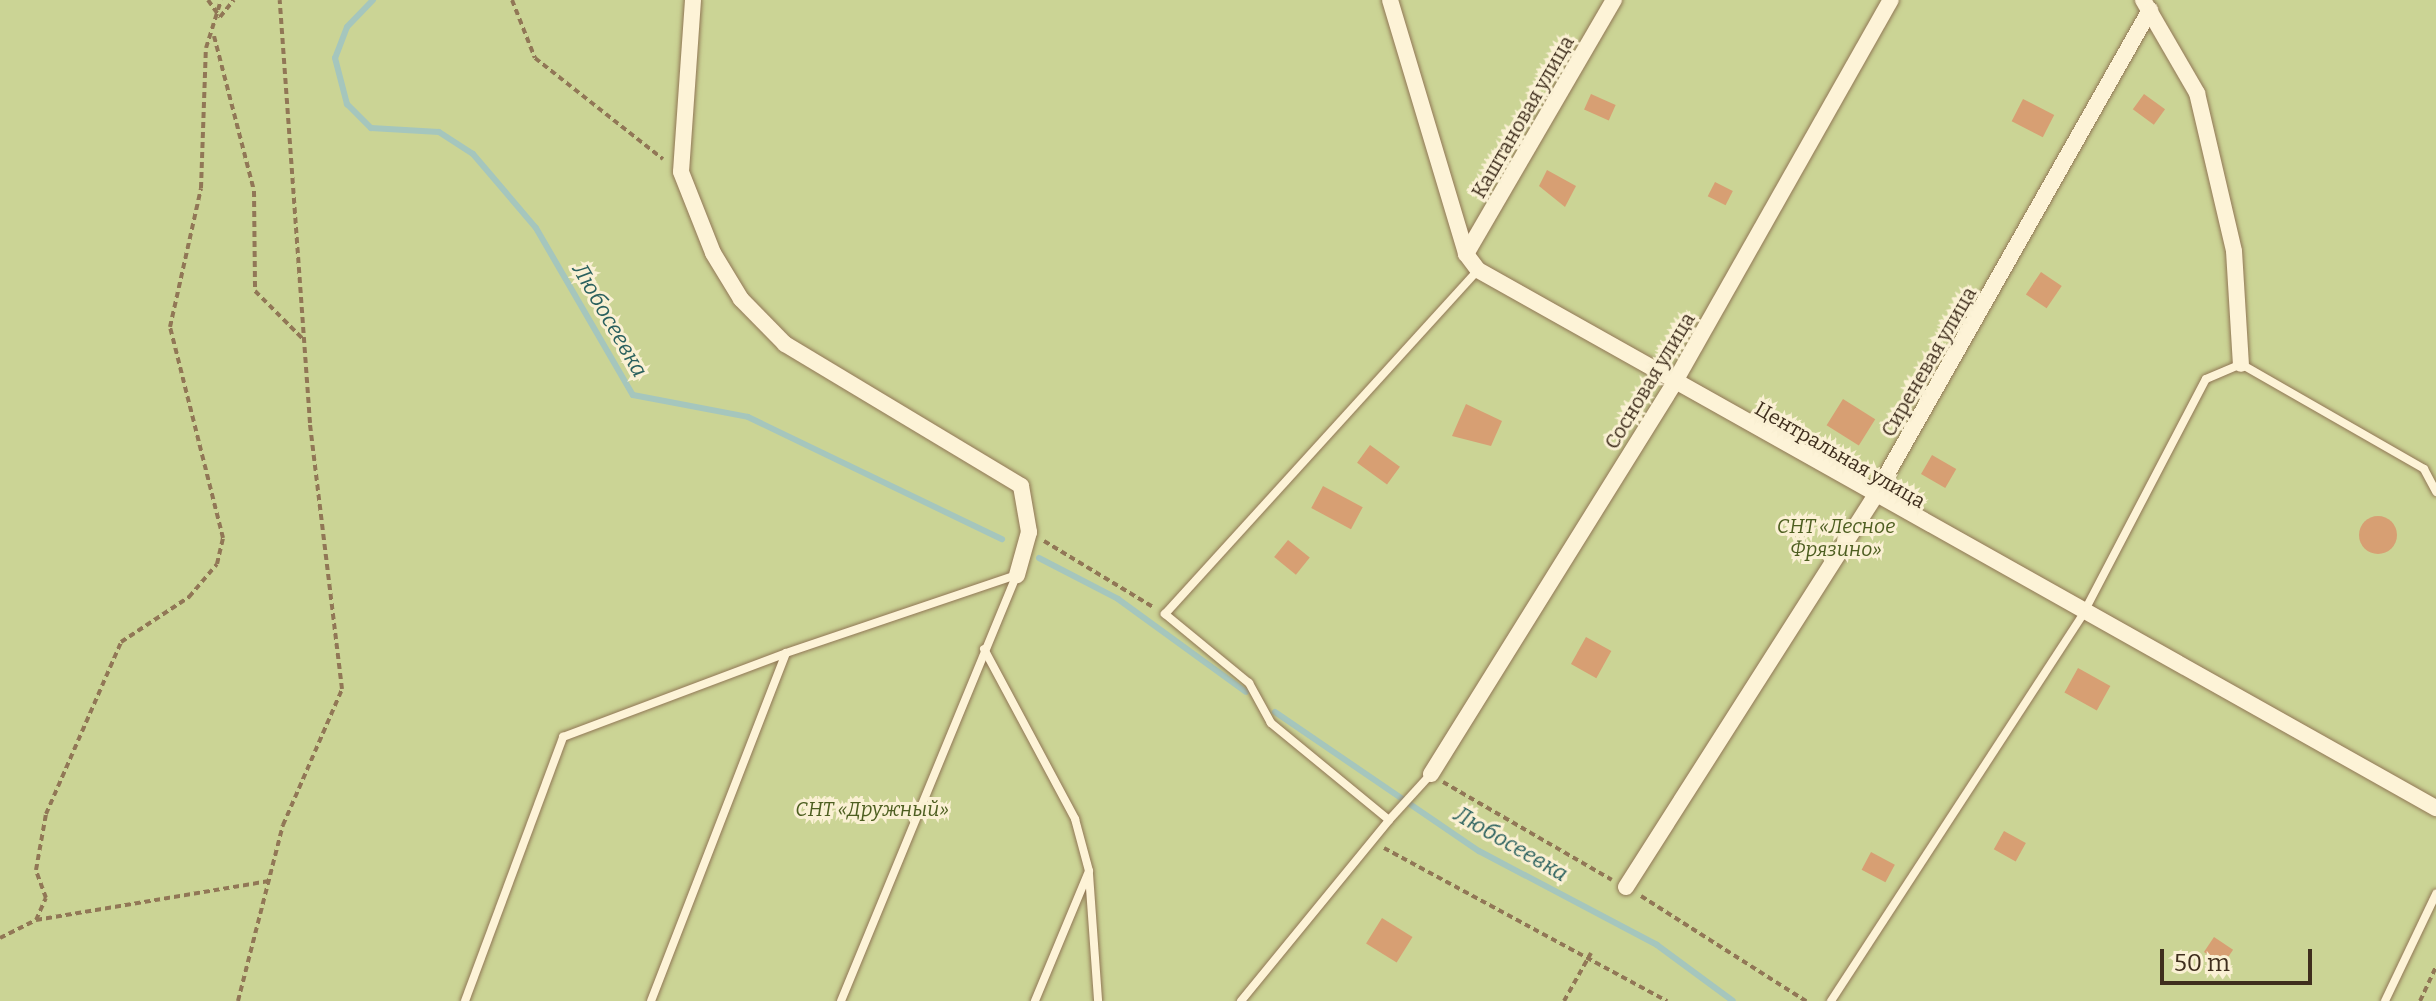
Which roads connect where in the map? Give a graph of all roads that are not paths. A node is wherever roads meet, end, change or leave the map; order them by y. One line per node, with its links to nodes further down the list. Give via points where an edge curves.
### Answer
1 (693, 0): 12 (street, via 681,172 713,253 760,322 785,344 1004,471 1029,503 1029,532)
2 (1390, 0): 6 (street, Центральная улица)
3 (1614, 0): 6 (street, Каштановая улица)
4 (1891, 0): 9 (street, Сосновая улица)
5 (2146, 5): 8 (street, via 2197,93 2234,251); 11 (street, Сиреневая улица)
6 (1466, 254): 7 (street, Центральная улица)
7 (1478, 270): 9 (street, Центральная улица); 18 (lane, via 1165,614 1249,683 1271,723)
8 (2241, 364): 10 (lane, via 2424,469); 13 (lane, via 2206,379)
9 (1674, 383): 11 (street, Центральная улица); 16 (street, Сосновая улица)
10 (2436, 492)
11 (1874, 497): 13 (street, Центральная улица); 20 (street, Сиреневая улица)
12 (1017, 575): 14 (lane); 15 (lane)
13 (2083, 614): 17 (street, Центральная улица); 28 (lane)
14 (984, 649): 19 (lane, via 1075,819); 24 (lane)
15 (786, 653): 22 (lane, via 563,737); 23 (lane)
16 (1431, 774): 18 (lane)
17 (2436, 808)
18 (1389, 820): 27 (lane)
19 (1089, 871): 25 (lane); 26 (lane)
20 (1626, 887)
21 (2436, 894): 29 (lane)
22 (465, 1001)
23 (651, 1001)
24 (841, 1001)
25 (1035, 1001)
26 (1098, 1001)
27 (1241, 1001)
28 (1831, 1001)
29 (2385, 1001)

